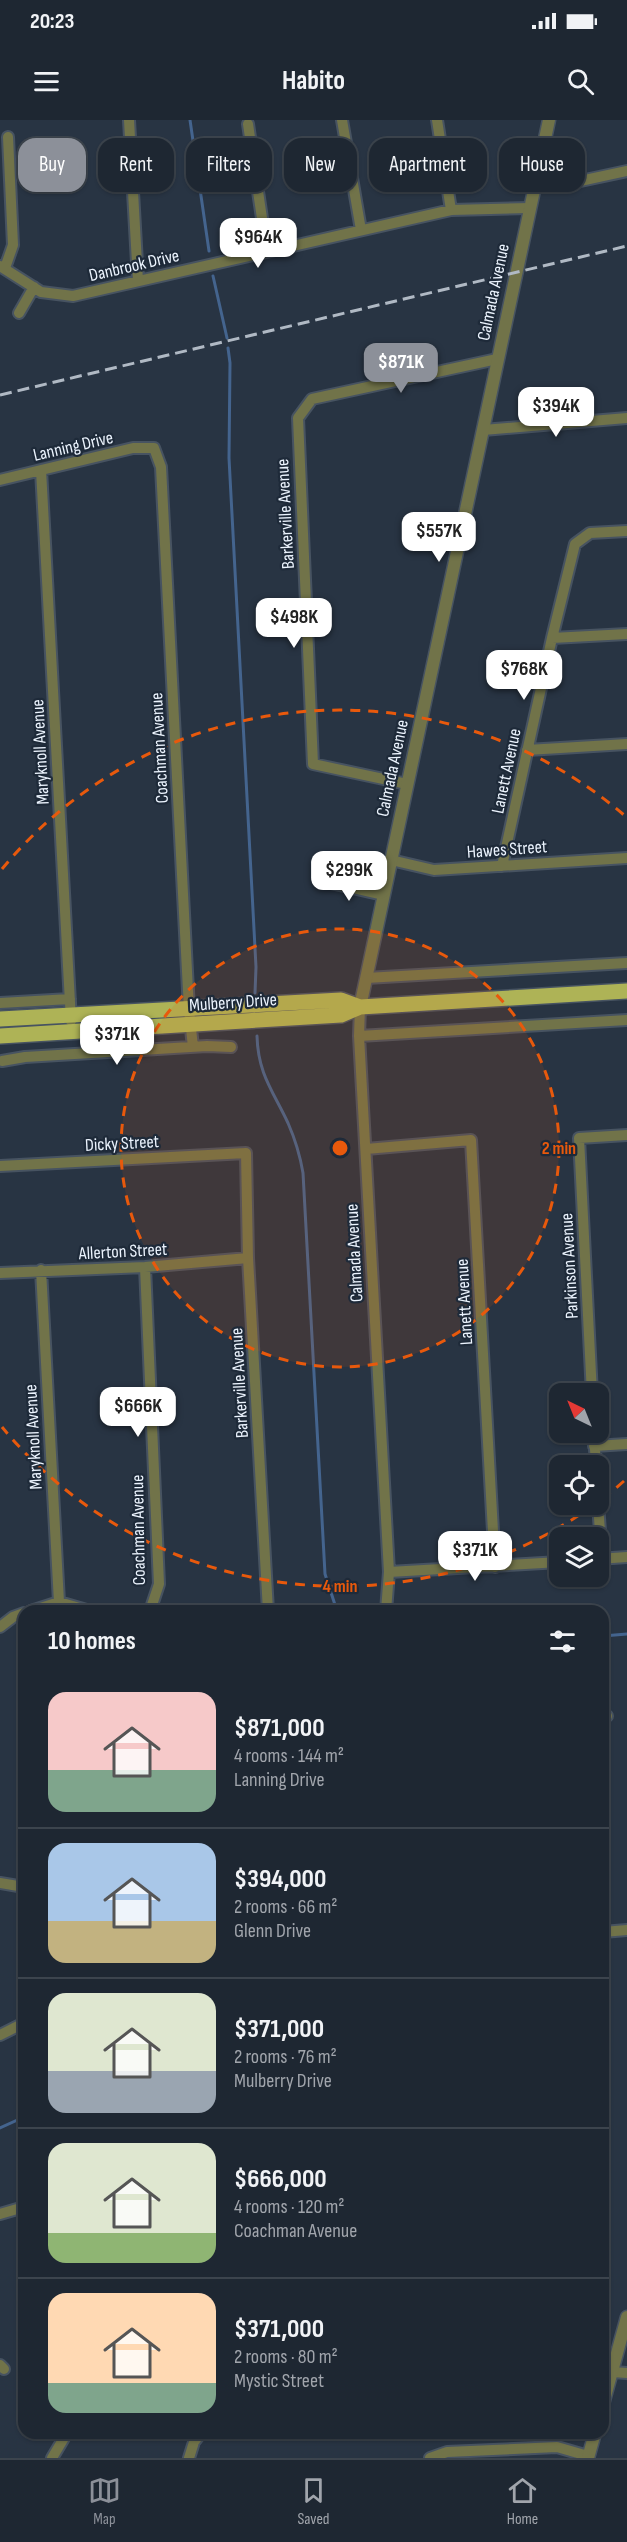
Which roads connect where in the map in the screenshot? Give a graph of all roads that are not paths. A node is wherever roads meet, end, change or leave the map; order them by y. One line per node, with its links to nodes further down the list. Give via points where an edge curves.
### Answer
1 (129, 120): 16 (street)
2 (342, 120): 13 (street)
3 (437, 120): 12 (street)
4 (549, 120): 7 (street, Calmada Avenue)
5 (248, 123): 14 (street)
6 (8, 137): 15 (street, via 13,245)
7 (545, 138)
8 (627, 171): 9 (street)
9 (585, 180)
10 (533, 192): 11 (street, Calmada Avenue)
11 (529, 208): 12 (street, Danbrook Drive); 19 (street, Calmada Avenue)
12 (451, 210): 13 (street, Danbrook Drive)
13 (361, 230): 14 (street, Danbrook Drive)
14 (267, 252): 16 (street, Danbrook Drive)
15 (2, 267): 17 (street, Danbrook Drive)
16 (138, 281): 17 (street, Danbrook Drive, via 73,296)
17 (34, 287): 18 (street)
18 (19, 314)
19 (497, 359): 21 (street, Calmada Avenue); 30 (street, Barkerville Avenue, via 312,399 298,418 314,764)
20 (627, 418): 21 (street)
21 (483, 429): 30 (street, Calmada Avenue)
22 (154, 448): 23 (street, Lanning Drive, via 133,448); 42 (street, Coachman Avenue, via 161,467)
23 (41, 470): 24 (street, Lanning Drive); 41 (street, Maryknoll Avenue)
24 (0, 480)
25 (627, 531): 27 (street, Lanett Avenue, via 590,533 575,544)
26 (627, 634): 27 (street)
27 (552, 638): 29 (street, Lanett Avenue)
28 (627, 744): 29 (street)
29 (527, 750): 33 (street, Lanett Avenue)
30 (407, 784): 32 (street, Calmada Avenue)
31 (627, 858): 33 (street, Hawes Street)
32 (391, 860): 33 (street, Hawes Street, via 434,870); 35 (street, Calmada Avenue)
33 (502, 866)
34 (322, 881): 35 (street)
35 (383, 895): 37 (street, Calmada Avenue)
36 (627, 963): 37 (street)
37 (366, 978): 40 (street, Calmada Avenue)
38 (627, 990): 40 (main road, Mulberry Drive)
39 (0, 1003): 41 (street)
40 (360, 1006): 42 (main road, Mulberry Drive, via 341,1015); 47 (street, Calmada Avenue)
41 (70, 1007): 42 (main road, Mulberry Drive); 43 (main road, Mulberry Drive); 45 (street, Maryknoll Avenue)
42 (189, 1017): 45 (main road, Mulberry Drive); 48 (street, Coachman Avenue)
43 (0, 1019)
44 (627, 1020): 47 (street)
45 (71, 1031): 46 (main road, Mulberry Drive)
46 (0, 1036)
47 (359, 1036): 52 (street, Calmada Avenue)
48 (193, 1047): 49 (street); 50 (street)
49 (231, 1047)
50 (2, 1061)
51 (627, 1135): 59 (street, Parkinson Avenue, via 579,1138)
52 (366, 1149): 66 (street, Lanett Avenue, via 471,1140); 67 (street, Calmada Avenue)
53 (246, 1153): 54 (street, Dicky Street); 55 (street, Barkerville Avenue)
54 (0, 1166)
55 (248, 1258): 56 (street, Allerton Street); 72 (street, Barkerville Avenue)
56 (145, 1267): 57 (street, Allerton Street); 71 (street, Coachman Avenue, via 159,1584)
57 (41, 1270): 58 (street, Allerton Street); 68 (street, Maryknoll Avenue)
58 (0, 1273)
59 (591, 1383)
60 (627, 1444): 61 (street)
61 (594, 1446): 62 (street)
62 (595, 1455)
63 (627, 1557): 64 (street)
64 (609, 1558)
65 (549, 1563): 66 (street)
66 (495, 1567): 67 (street)
67 (389, 1572): 73 (street, Calmada Avenue)
68 (59, 1602): 69 (street); 70 (street)
69 (50, 1605)
70 (69, 1605)
71 (152, 1605)
72 (268, 1605)
73 (386, 1605)
74 (18, 1615): 75 (street)
75 (0, 1627)
76 (0, 1883): 77 (street)
77 (18, 1886)
78 (627, 1930): 79 (street)
79 (609, 1932)
80 (18, 2026): 81 (street)
81 (0, 2035)
82 (18, 2209): 83 (street)
83 (0, 2214)
84 (627, 2317): 85 (street)
85 (612, 2372): 86 (street); 87 (street)
86 (627, 2373)
87 (609, 2383)
88 (64, 2439): 92 (street)
89 (196, 2439): 93 (street)
90 (593, 2439): 91 (street)
91 (588, 2457): 94 (street, via 557,2447 447,2452)
92 (52, 2458)
93 (189, 2458)
94 (430, 2458)

